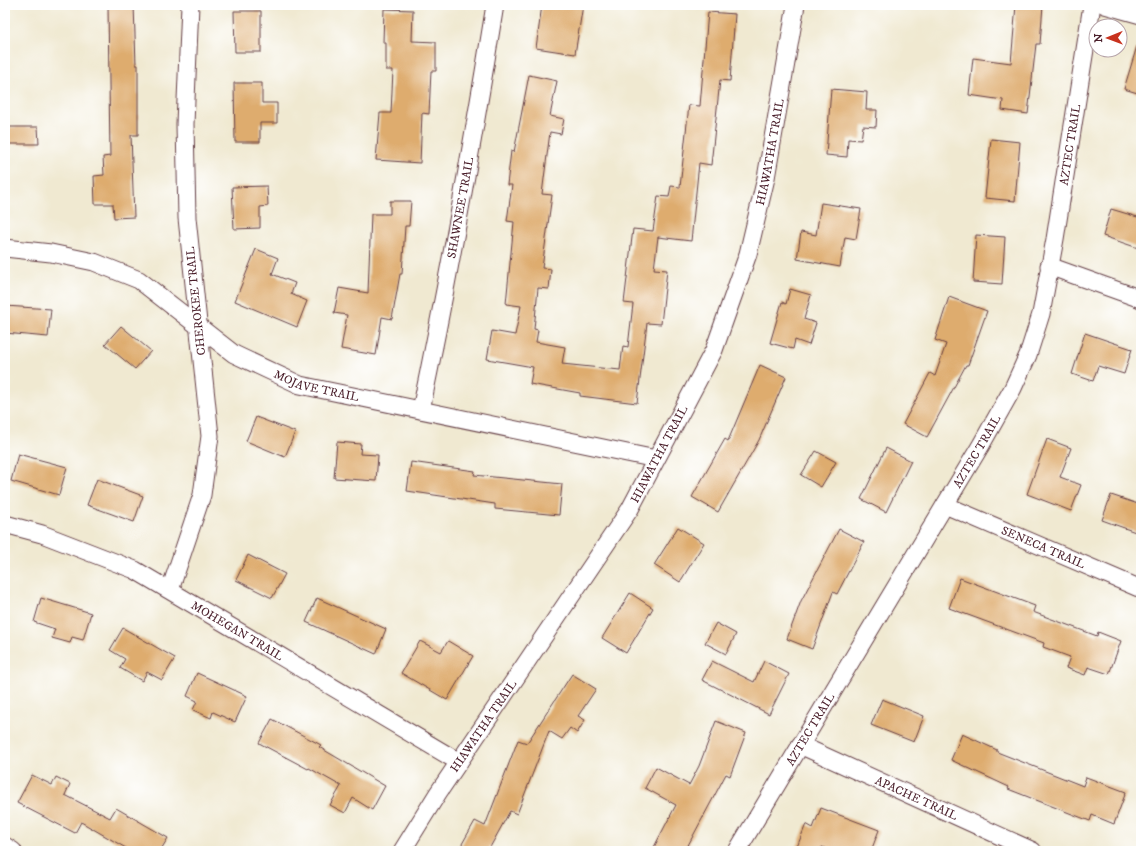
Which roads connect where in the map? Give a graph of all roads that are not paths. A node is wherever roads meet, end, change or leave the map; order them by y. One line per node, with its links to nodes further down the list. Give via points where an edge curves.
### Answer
1 (190, 5): 10 (street, CHEROKEE TRAIL, via 185,131 187,218)
2 (495, 5): 11 (street, SHAWNEE TRAIL, via 470,162)
3 (796, 5): 12 (street, HIAWATHA TRAIL, via 766,178 748,254 714,350)
4 (1092, 5): 8 (street, AZTEC TRAIL)
5 (1105, 5): 6 (street)
6 (1141, 16)
7 (5, 248): 10 (street, MOJAVE TRAIL, via 51,253 94,262 139,280)
8 (1050, 266): 9 (street); 13 (street, AZTEC TRAIL, via 1028,355 981,446)
9 (1141, 299)
10 (199, 326): 11 (street, MOJAVE TRAIL, via 234,354 300,386); 16 (street, CHEROKEE TRAIL, via 210,436 208,462 202,495)
11 (421, 410): 12 (street, MOJAVE TRAIL)
12 (656, 459): 18 (street, HIAWATHA TRAIL, via 630,509)
13 (945, 505): 15 (street, SENECA TRAIL); 17 (street, AZTEC TRAIL)
14 (5, 524): 16 (street, MOHEGAN TRAIL, via 42,534 136,570)
15 (1141, 589)
16 (170, 590): 18 (street, MOHEGAN TRAIL)
17 (800, 745): 22 (street, AZTEC TRAIL); 23 (street, APACHE TRAIL)
18 (459, 762): 21 (street, HIAWATHA TRAIL)
19 (5, 846): 20 (street)
20 (13, 851)
21 (402, 851)
22 (737, 851)
23 (1033, 851)

